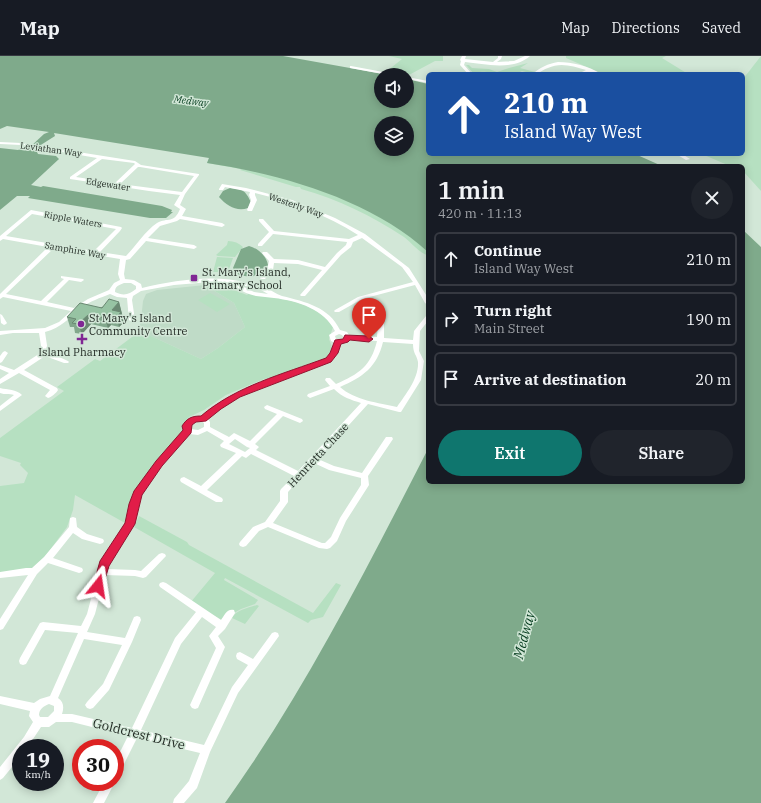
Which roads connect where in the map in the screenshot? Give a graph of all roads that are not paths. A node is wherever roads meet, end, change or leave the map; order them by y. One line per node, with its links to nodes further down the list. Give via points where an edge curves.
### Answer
1 (500, 56): 4 (street)
2 (528, 56): 4 (street, via 523,60 509,63)
3 (463, 58): 4 (street); 8 (street, via 463,67)
4 (494, 63)
5 (350, 67): 7 (street)
6 (590, 70): 9 (street, via 568,60 559,59 548,62); 10 (street); 11 (street)
7 (374, 71)
8 (468, 72)
9 (537, 72)
10 (585, 72)
11 (594, 72)
12 (414, 79): 13 (street)
13 (426, 82)
14 (0, 143): 15 (street, Leviathan Way)
15 (101, 156): 18 (street); 19 (street, Edgewater, via 72,178)
16 (683, 156): 17 (street)
17 (688, 159)
18 (140, 165): 19 (street); 20 (street); 23 (street, via 197,175)
19 (116, 185): 20 (street, Edgewater)
20 (122, 186): 23 (street, Edgewater)
21 (221, 186): 22 (street, Westerly Way)
22 (253, 191): 24 (street, via 254,200); 29 (street, Westerly Way, via 306,208)
23 (183, 194): 25 (street, via 177,205 183,209)
24 (250, 210)
25 (178, 217): 27 (street); 30 (street, via 173,222 158,225)
26 (261, 220): 28 (street)
27 (222, 225)
28 (272, 232): 32 (street); 33 (street)
29 (364, 235): 32 (street); 44 (street, Westerly Way, via 406,269)
30 (146, 237): 35 (street); 38 (street, via 128,258)
31 (1, 238): 34 (street, Samphire Way); 36 (street, Ripple Waters, via 31,212 118,228)
32 (350, 242): 40 (street)
33 (260, 245)
34 (52, 246): 36 (street, Samphire Way); 48 (street)
35 (194, 247)
36 (96, 253): 38 (street, Samphire Way)
37 (265, 253): 39 (street)
38 (123, 258): 43 (street, via 120,274)
39 (272, 261): 40 (street, via 299,262); 41 (street, via 270,270)
40 (326, 269): 47 (street)
41 (263, 278)
42 (81, 280): 51 (street, via 65,278)
43 (123, 281): 45 (street, via 132,281); 46 (street, via 113,286)
44 (416, 283): 50 (street, Westerly Way); 53 (street, via 360,298)
45 (138, 287): 49 (street); 60 (street, via 210,280 226,282 254,294 297,301 318,310 335,324)
46 (111, 291): 49 (street, via 118,296); 52 (street)
47 (303, 295)
48 (1, 296): 51 (street)
49 (130, 296): 56 (street)
50 (426, 300)
51 (43, 303): 52 (street)
52 (75, 310): 59 (street, via 63,322)
53 (337, 311)
54 (375, 312): 63 (street, via 382,322)
55 (0, 316): 58 (street)
56 (132, 320)
57 (426, 320): 65 (street, via 417,331)
58 (4, 323)
59 (42, 331): 61 (street); 67 (street)
60 (338, 332): 62 (street, via 345,333); 64 (street, via 331,337)
61 (0, 333)
62 (348, 337): 63 (street); 64 (street)
63 (381, 340): 65 (street); 74 (street, via 377,356 362,374)
64 (338, 342): 82 (street, via 328,360 237,395)
65 (417, 342): 78 (street, via 416,351 421,361 418,380 399,410)
66 (5, 353): 68 (street)
67 (45, 353): 69 (street); 71 (street)
68 (0, 361)
69 (66, 362)
70 (0, 367): 71 (street)
71 (17, 371): 73 (street); 76 (street, via 55,390)
72 (328, 380): 74 (street)
73 (0, 382)
74 (336, 386): 77 (street); 78 (street, via 342,393)
75 (2, 391): 80 (street, via 19,395)
76 (48, 396)
77 (310, 396)
78 (366, 402): 90 (street, Henrietta Chase)
79 (267, 406): 81 (street)
80 (2, 409)
81 (282, 413): 83 (street); 88 (street)
82 (203, 419): 84 (street, via 207,422); 85 (street, via 190,421)
83 (300, 421)
84 (207, 428): 85 (street, via 197,433); 87 (street)
85 (188, 430): 103 (street, via 144,484 134,504 130,524 110,553)
86 (389, 439): 92 (street)
87 (230, 440): 88 (street, via 234,436); 89 (street, via 224,445)
88 (250, 448): 89 (street, via 246,455); 91 (street)
89 (241, 453): 94 (street)
90 (313, 460): 91 (street, Henrietta Chase); 92 (street)
91 (299, 475): 96 (street, Henrietta Chase, via 284,491 284,502)
92 (364, 476): 96 (street, via 365,486 334,539 327,546)
93 (184, 480): 94 (street)
94 (202, 490): 95 (street)
95 (219, 500)
96 (268, 524): 98 (street, Henrietta Chase, via 256,529)
97 (100, 540): 100 (street, via 85,537 73,524)
98 (243, 544)
99 (162, 556): 103 (street, via 143,575 134,572)
100 (48, 560): 101 (street); 102 (street)
101 (79, 570)
102 (34, 572): 104 (street); 109 (street)
103 (102, 572): 111 (street)
104 (0, 575)
105 (163, 585): 106 (street)
106 (201, 612): 110 (street); 126 (street, via 178,641)
107 (232, 614): 110 (street)
108 (137, 620): 113 (street)
109 (0, 626)
110 (222, 626): 119 (street, via 213,636 221,647)
111 (84, 633): 113 (street); 115 (street, via 44,626); 118 (street)
112 (275, 636): 116 (street)
113 (128, 642): 120 (street, via 106,687)
114 (240, 656): 116 (street)
115 (23, 661)
116 (254, 664): 127 (street, via 234,690)
117 (0, 700): 121 (street)
118 (53, 700): 121 (street, via 41,702); 122 (street)
119 (195, 704)
120 (90, 705)
121 (36, 708): 125 (street, via 34,716)
122 (60, 708): 123 (street); 124 (street, Goldcrest Drive)
123 (55, 718): 124 (street, Goldcrest Drive); 125 (street, via 45,723)
124 (72, 718): 126 (street, Goldcrest Drive)
125 (38, 722): 129 (street)
126 (134, 732): 127 (street, Goldcrest Drive); 128 (street)
127 (206, 750): 132 (street, via 193,784)
128 (124, 754)
129 (0, 775)
130 (105, 791): 131 (street)
131 (98, 803)
132 (178, 803)

